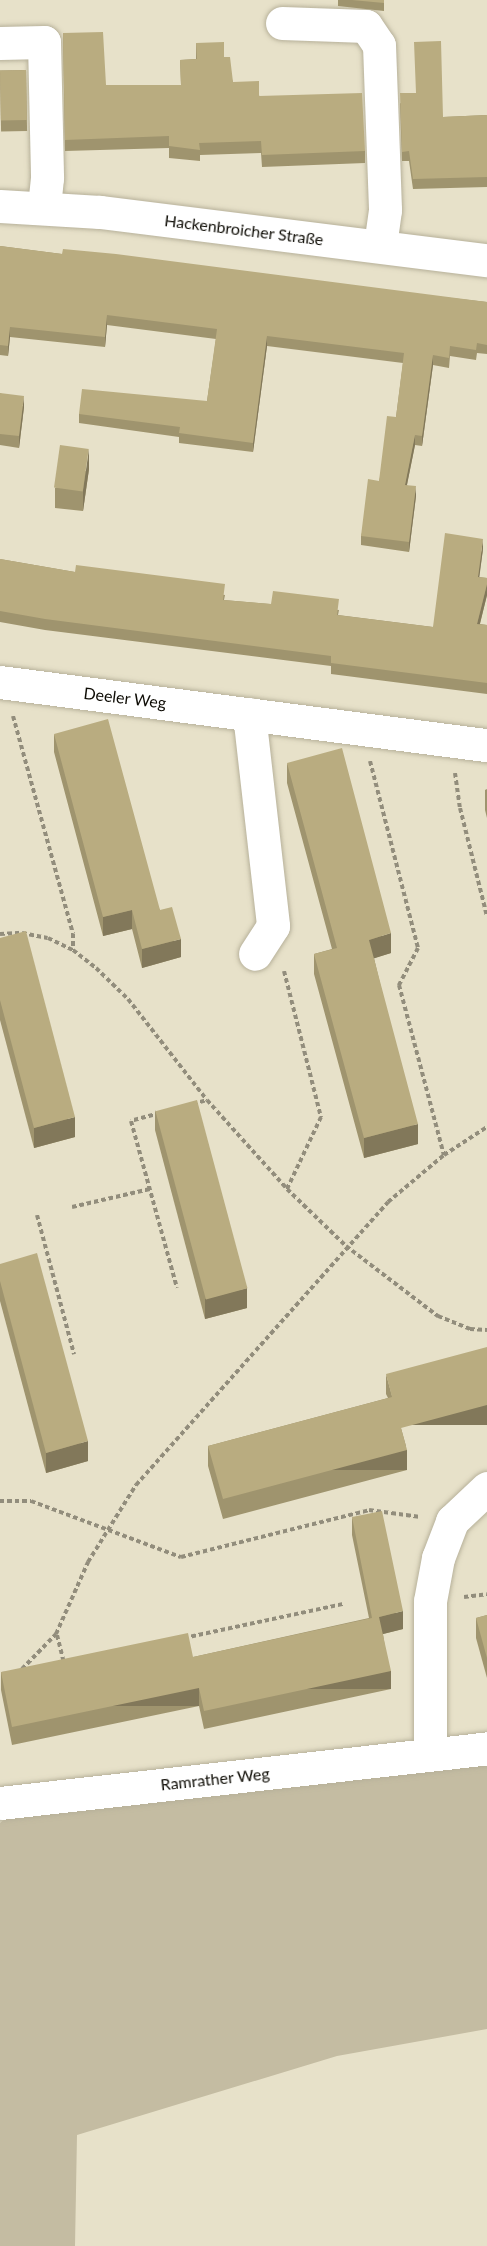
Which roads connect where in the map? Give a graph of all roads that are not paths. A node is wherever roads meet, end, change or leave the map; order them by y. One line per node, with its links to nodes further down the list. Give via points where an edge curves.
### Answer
1 (282, 23): 5 (street, via 366,27 379,45 385,210)
2 (0, 43): 4 (street, via 44,42 48,178)
3 (0, 206): 4 (street, Hackenbroicher Straße)
4 (44, 208): 5 (street, Hackenbroicher Straße)
5 (380, 246): 6 (street, Hackenbroicher Straße)
6 (487, 260)
7 (2, 683): 8 (street, Deeler Weg)
8 (249, 714): 9 (street, Deeler Weg); 10 (street, via 273,926)
9 (473, 743)
10 (255, 954)
11 (487, 1488): 13 (street, via 452,1521 438,1558 430,1601)
12 (487, 1748): 13 (street, Ramrather Weg)
13 (430, 1755): 14 (street, Ramrather Weg)
14 (0, 1803)

